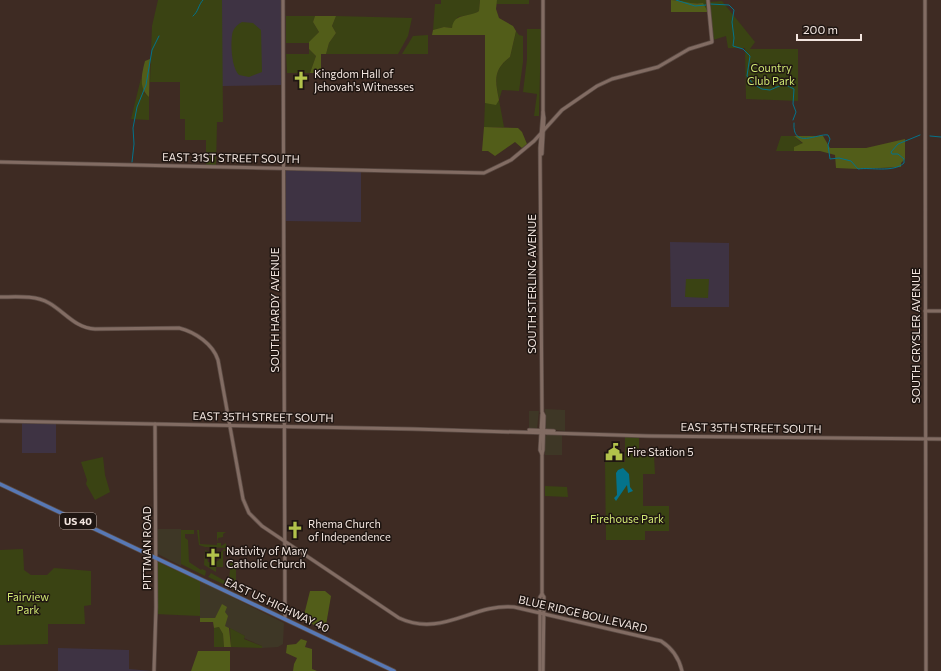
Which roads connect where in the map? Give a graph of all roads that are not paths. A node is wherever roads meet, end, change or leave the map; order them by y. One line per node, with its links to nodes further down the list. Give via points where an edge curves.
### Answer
1 (283, 0): 14 (street, SOUTH HARDY AVENUE)
2 (543, 0): 5 (street, SOUTH STERLING AVENUE)
3 (708, 0): 7 (street, via 712,42 689,49 658,67 604,83 566,106)
4 (925, 0): 16 (street, SOUTH CRYSLER AVENUE)
5 (543, 112): 6 (street, SOUTH STERLING AVENUE); 9 (street, SOUTH STERLING AVENUE)
6 (544, 119): 7 (street); 8 (street, SOUTH STERLING AVENUE)
7 (552, 122): 8 (street)
8 (544, 131): 9 (street); 12 (street, SOUTH STERLING AVENUE)
9 (540, 134): 10 (street); 11 (street, SOUTH STERLING AVENUE)
10 (533, 142): 11 (street); 14 (street, EAST 31ST STREET SOUTH, via 507,163 484,173)
11 (540, 144): 12 (street, SOUTH STERLING AVENUE)
12 (542, 154): 22 (street, SOUTH STERLING AVENUE)
13 (0, 162): 14 (street, EAST 31ST STREET SOUTH)
14 (284, 168): 21 (street, SOUTH HARDY AVENUE)
15 (0, 297): 20 (street, BLUE RIDGE BOULEVARD, via 50,303 79,325 89,329 185,329 211,346 217,356)
16 (925, 311): 17 (street); 23 (street, SOUTH CRYSLER AVENUE)
17 (941, 312)
18 (0, 421): 19 (street, EAST 35TH STREET SOUTH)
19 (156, 424): 20 (street, EAST 35TH STREET SOUTH); 27 (street, PITTMAN ROAD)
20 (230, 426): 21 (street, EAST 35TH STREET SOUTH); 26 (street, BLUE RIDGE BOULEVARD, via 245,506 255,520)
21 (284, 427): 22 (street, EAST 35TH STREET SOUTH); 26 (street, SOUTH HARDY AVENUE)
22 (542, 432): 23 (street, EAST 35TH STREET SOUTH); 28 (street, SOUTH STERLING AVENUE)
23 (926, 439): 24 (street, EAST 35TH STREET SOUTH); 37 (street, SOUTH CRYSLER AVENUE)
24 (941, 439)
25 (0, 484): 27 (main road, EAST US HIGHWAY 40 / US 40)
26 (285, 541): 29 (street, BLUE RIDGE BOULEVARD, via 399,618 412,623 431,625 504,607); 31 (street, SOUTH HARDY AVENUE)
27 (156, 557): 31 (main road, EAST US HIGHWAY 40 / US 40); 32 (street, PITTMAN ROAD)
28 (542, 594): 29 (street, SOUTH STERLING AVENUE); 30 (street, SOUTH STERLING AVENUE)
29 (540, 612): 30 (street, BLUE RIDGE BOULEVARD); 34 (street, SOUTH STERLING AVENUE)
30 (544, 613): 35 (street, SOUTH STERLING AVENUE); 36 (street, BLUE RIDGE BOULEVARD, via 661,641 677,656)
31 (285, 619): 33 (main road, EAST US HIGHWAY 40 / US 40)
32 (154, 671)
33 (394, 671)
34 (540, 671)
35 (543, 671)
36 (682, 671)
37 (926, 671)

